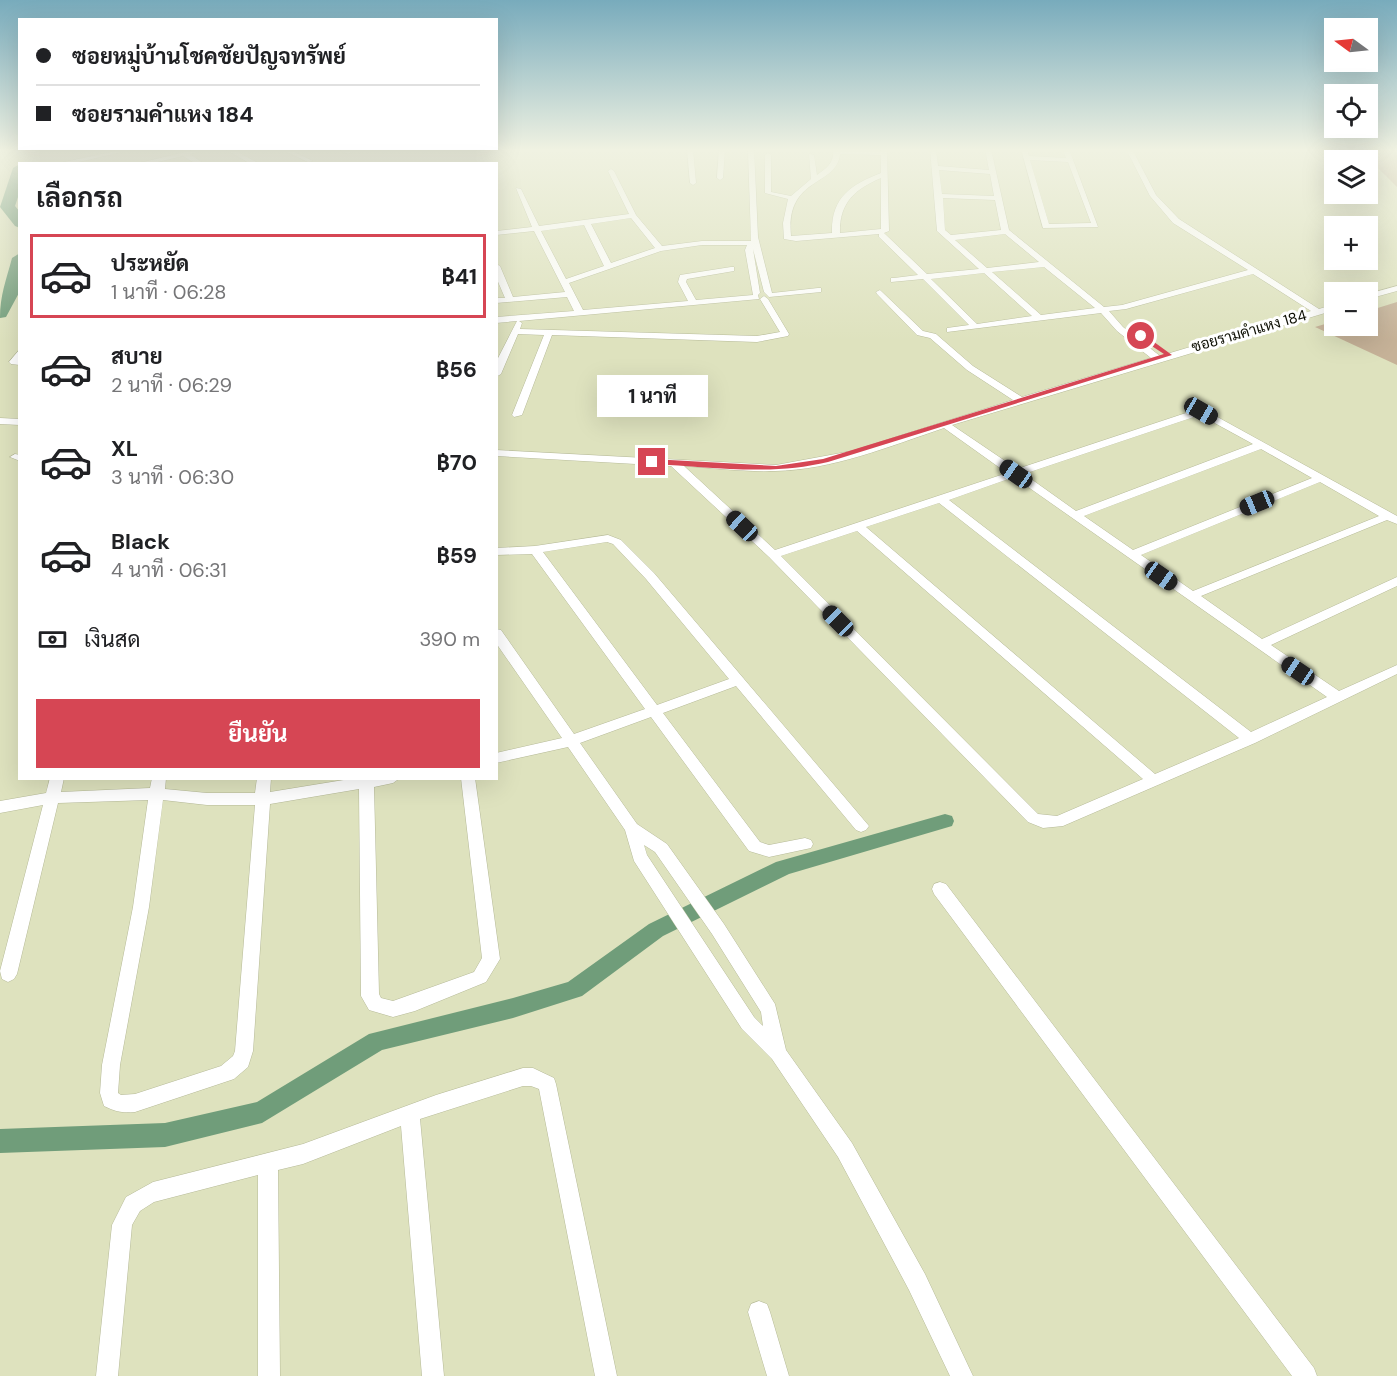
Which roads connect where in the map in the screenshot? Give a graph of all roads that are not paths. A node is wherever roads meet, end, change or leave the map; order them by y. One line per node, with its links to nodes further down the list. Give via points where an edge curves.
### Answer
1 (529, 213): 14 (street)
2 (632, 213): 12 (street)
3 (752, 213): 20 (street)
4 (789, 213): 18 (street, via 787,237)
5 (836, 213): 18 (street)
6 (885, 213): 18 (street, via 885,231)
7 (940, 213): 19 (street, via 941,231)
8 (1001, 213): 15 (street)
9 (1042, 213): 10 (street, via 1046,226 1095,225)
10 (1091, 213)
11 (1169, 213): 29 (street)
12 (633, 216): 13 (street); 21 (street)
13 (586, 222): 14 (street); 23 (street)
14 (536, 229): 16 (street); 32 (street)
15 (1007, 232): 19 (street); 22 (street)
16 (498, 233)
17 (882, 235): 30 (street)
18 (836, 236)
19 (948, 238): 27 (street)
20 (753, 240): 21 (street); 24 (street, via 749,250); 25 (street)
21 (660, 249): 23 (street)
22 (1046, 264): 27 (street); 42 (street)
23 (609, 267): 32 (street)
24 (752, 268): 25 (street); 38 (street)
25 (763, 268): 38 (street)
26 (731, 269): 41 (street, via 683,276 682,282)
27 (984, 270): 30 (street); 47 (street)
28 (498, 271): 39 (street)
29 (1254, 271): 42 (street); 44 (street)
30 (924, 277): 31 (street); 50 (street)
31 (894, 280)
32 (565, 282): 36 (street)
33 (1397, 288): 37 (street)
34 (818, 290): 38 (street)
35 (880, 292): 57 (street, via 920,333 933,336 970,368)
36 (571, 294): 39 (street); 45 (street)
37 (1378, 294)
38 (763, 295): 41 (street); 53 (street, via 785,334 757,339)
39 (510, 300): 40 (street)
40 (498, 301)
41 (693, 303): 45 (street)
42 (1103, 310): 47 (street); 49 (street)
43 (1324, 310): 44 (street, ซอยรามคำแหง 184)
44 (1318, 312): 54 (street, ซอยรามคำแหง 184)
45 (580, 313): 46 (street)
46 (521, 318): 48 (street); 52 (street)
47 (1039, 318): 50 (street)
48 (498, 320)
49 (1114, 320): 54 (street); 55 (street)
50 (975, 325): 51 (street)
51 (950, 330)
52 (515, 331): 53 (street); 56 (street)
53 (549, 332): 58 (street)
54 (1169, 355): 55 (street, ซอยรามคำแหง 184)
55 (1157, 358): 57 (street, ซอยรามคำแหง 184)
56 (498, 369)
57 (1021, 400): 61 (street, ซอยรามคำแหง 184)
58 (517, 415)
59 (0, 421): 60 (street)
60 (18, 422)
61 (944, 424): 64 (street, ซอยรามคำแหง 184, via 800,466); 65 (street)
62 (1261, 445): 65 (street, via 1201,411); 66 (street); 68 (street)
63 (498, 453): 64 (street, ซอยรามคำแหง 184)
64 (674, 463): 73 (street)
65 (1016, 474): 67 (street); 68 (street)
66 (1320, 478): 69 (street); 74 (street)
67 (941, 499): 70 (street); 83 (street)
68 (1075, 515): 74 (street)
69 (1393, 518): 76 (street)
70 (858, 526): 73 (street); 89 (street)
71 (535, 550): 72 (street); 80 (street, via 597,539 617,542); 82 (street)
72 (498, 552)
73 (773, 555): 89 (street, via 1033,818 1058,822)
74 (1131, 555): 76 (street)
75 (1397, 581): 78 (street)
76 (1191, 596): 78 (street)
77 (498, 636): 84 (street)
78 (1260, 645): 81 (street)
79 (1397, 669): 81 (street)
80 (737, 681): 82 (street); 95 (street)
81 (1336, 696): 83 (street)
82 (655, 713): 84 (street); 97 (street, via 755,847 769,851)
83 (1250, 739): 89 (street)
84 (571, 741): 85 (street); 96 (street)
85 (498, 758)
86 (56, 780): 92 (street)
87 (264, 780): 93 (street)
88 (468, 780): 90 (street, via 491,959 480,977 393,1009 375,1004 370,996)
89 (1153, 780)
90 (366, 781): 93 (street)
91 (158, 786): 92 (street); 93 (street, via 207,799); 93 (street, via 141,907 111,1065 109,1093 111,1100 120,1104 227,1072 241,1061)
92 (52, 798): 94 (street); 99 (street)
93 (263, 799)
94 (0, 807)
95 (861, 826)
96 (632, 828): 100 (street, via 640,857 748,1023); 100 (street, via 661,848 769,1010)
97 (805, 844)
98 (940, 889): 110 (street)
99 (8, 974)
100 (778, 1053): 109 (street, via 846,1150)
101 (410, 1114): 102 (street); 106 (street); 107 (street, via 523,1077 548,1084)
102 (268, 1164): 104 (street, via 153,1192 130,1205 122,1225); 105 (street)
103 (759, 1312): 108 (street)
104 (108, 1376)
105 (269, 1376)
106 (434, 1376)
107 (606, 1376)
108 (778, 1376)
109 (962, 1376)
110 (1306, 1376)

